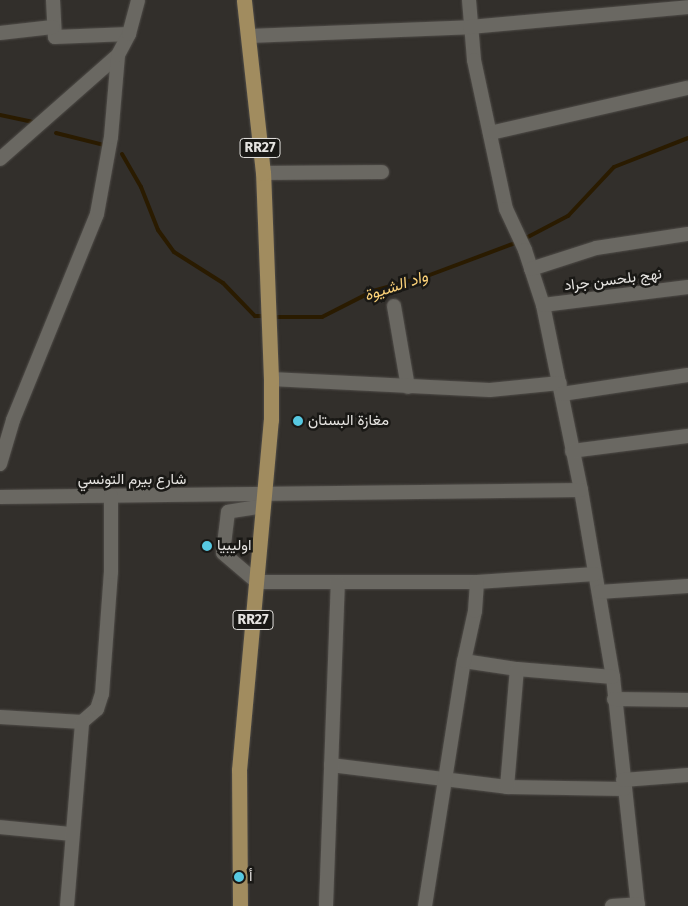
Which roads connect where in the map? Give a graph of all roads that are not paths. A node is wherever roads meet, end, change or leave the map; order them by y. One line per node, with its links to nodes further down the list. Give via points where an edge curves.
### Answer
1 (53, 0): 6 (street)
2 (138, 0): 9 (street)
3 (244, 0): 10 (main road, RR27)
4 (469, 0): 7 (street)
5 (688, 7): 7 (street)
6 (53, 27): 8 (street); 9 (street, via 57,37)
7 (470, 27): 10 (street); 13 (street)
8 (0, 33)
9 (129, 34): 11 (street)
10 (249, 36): 16 (main road, RR27)
11 (118, 55): 14 (street); 28 (street, via 111,137 97,214 13,420)
12 (687, 88): 13 (street)
13 (490, 133): 18 (street, via 506,209 526,250)
14 (0, 159)
15 (382, 172): 16 (street)
16 (263, 174): 23 (main road, RR27)
17 (688, 234): 18 (street, via 596,248)
18 (531, 269): 20 (street)
19 (688, 287): 20 (street, نهج بلحسن جراد)
20 (543, 305): 25 (street)
21 (394, 306): 24 (street)
22 (688, 374): 25 (street)
23 (271, 379): 24 (street); 32 (main road, RR27)
24 (408, 387): 25 (street)
25 (561, 388): 27 (street)
26 (688, 436): 27 (street)
27 (572, 450): 29 (street)
28 (0, 464)
29 (581, 490): 32 (street); 33 (street)
30 (111, 496): 31 (street, شارع بيرم التونسي); 32 (street, شارع بيرم التونسي); 45 (street, via 112,572 102,694 97,709)
31 (0, 497)
32 (264, 501): 34 (main road, RR27); 34 (street, via 228,512 223,553)
33 (595, 574): 35 (street); 38 (street)
34 (257, 582): 36 (street); 55 (main road, RR27, via 239,770)
35 (477, 582): 36 (street); 39 (street, via 471,635)
36 (338, 583): 46 (street)
37 (688, 586): 38 (street)
38 (599, 592): 41 (street)
39 (464, 661): 40 (street); 48 (street)
40 (517, 669): 41 (street); 50 (street)
41 (613, 677): 42 (street)
42 (614, 699): 43 (street); 49 (street)
43 (688, 700)
44 (0, 717): 45 (street)
45 (82, 722): 52 (street)
46 (331, 765): 48 (street); 56 (street)
47 (688, 775): 49 (street)
48 (444, 779): 50 (street); 57 (street)
49 (624, 785): 50 (street); 53 (street)
50 (507, 787)
51 (0, 827): 52 (street)
52 (71, 834): 54 (street)
53 (638, 905): 58 (street)
54 (67, 906)
55 (240, 906)
56 (326, 906)
57 (425, 906)
58 (612, 906)

